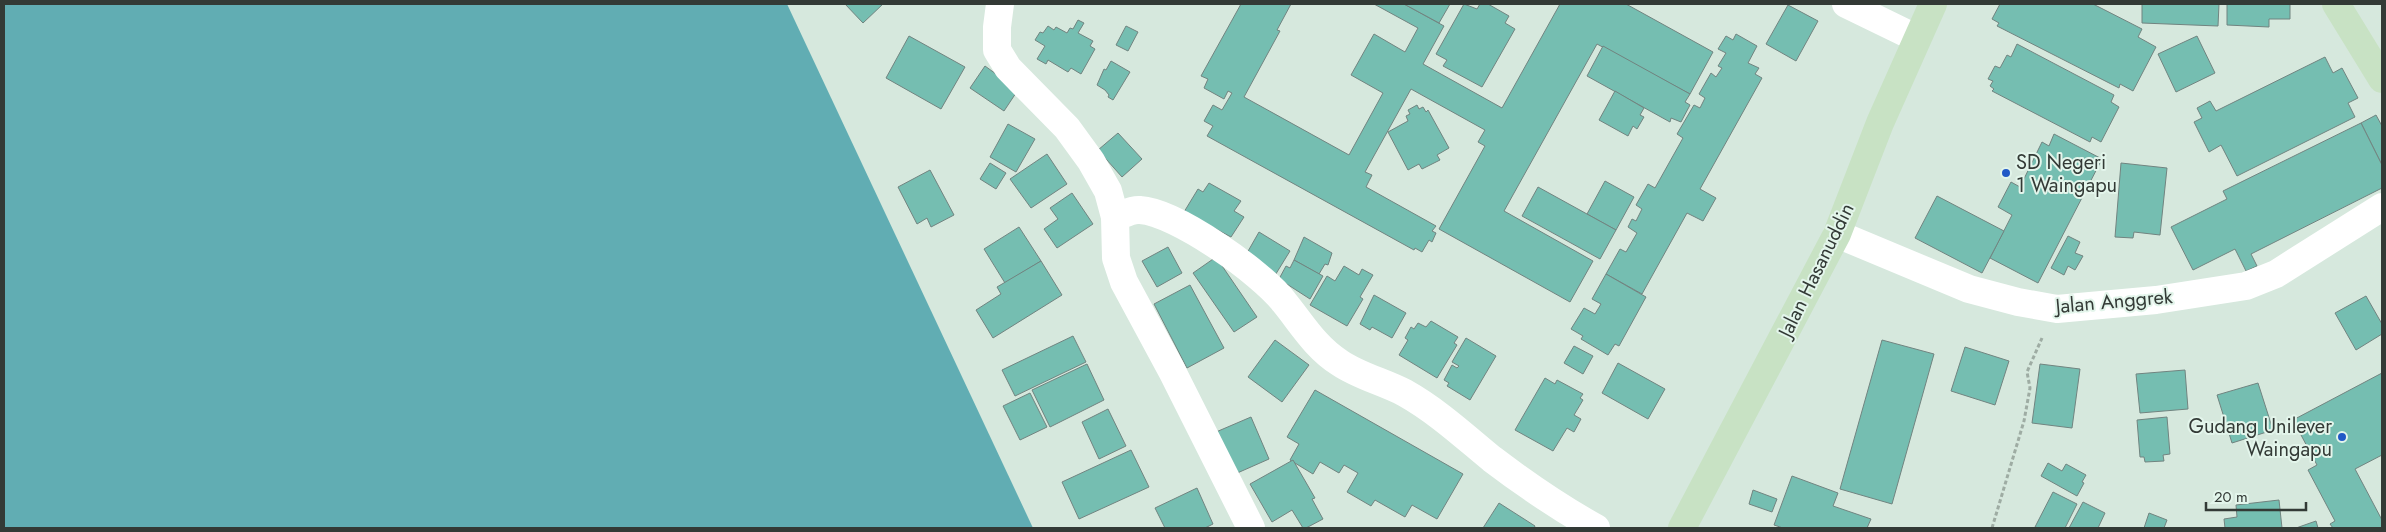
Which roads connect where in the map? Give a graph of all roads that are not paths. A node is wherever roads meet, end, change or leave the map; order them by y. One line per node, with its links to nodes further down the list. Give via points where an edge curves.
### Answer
1 (1000, 4): 8 (street, via 997,50 1008,68 1067,128 1091,161 1108,191)
2 (1846, 4): 5 (street)
3 (1933, 4): 5 (street, Jalan Hasanuddin)
4 (2336, 4): 6 (street)
5 (1916, 38): 9 (street, Jalan Hasanuddin)
6 (2382, 79)
7 (2382, 207): 9 (street, Jalan Anggrek, via 2276,274 2246,286 2156,300 2057,309 1969,289)
8 (1115, 218): 10 (street, via 1116,258 1124,282); 11 (street, via 1138,209 1157,214 1214,243 1262,280 1284,301 1303,329 1340,363 1405,393 1500,464)
9 (1837, 234): 12 (street, Jalan Hasanuddin)
10 (1251, 528)
11 (1596, 528)
12 (1682, 528)

